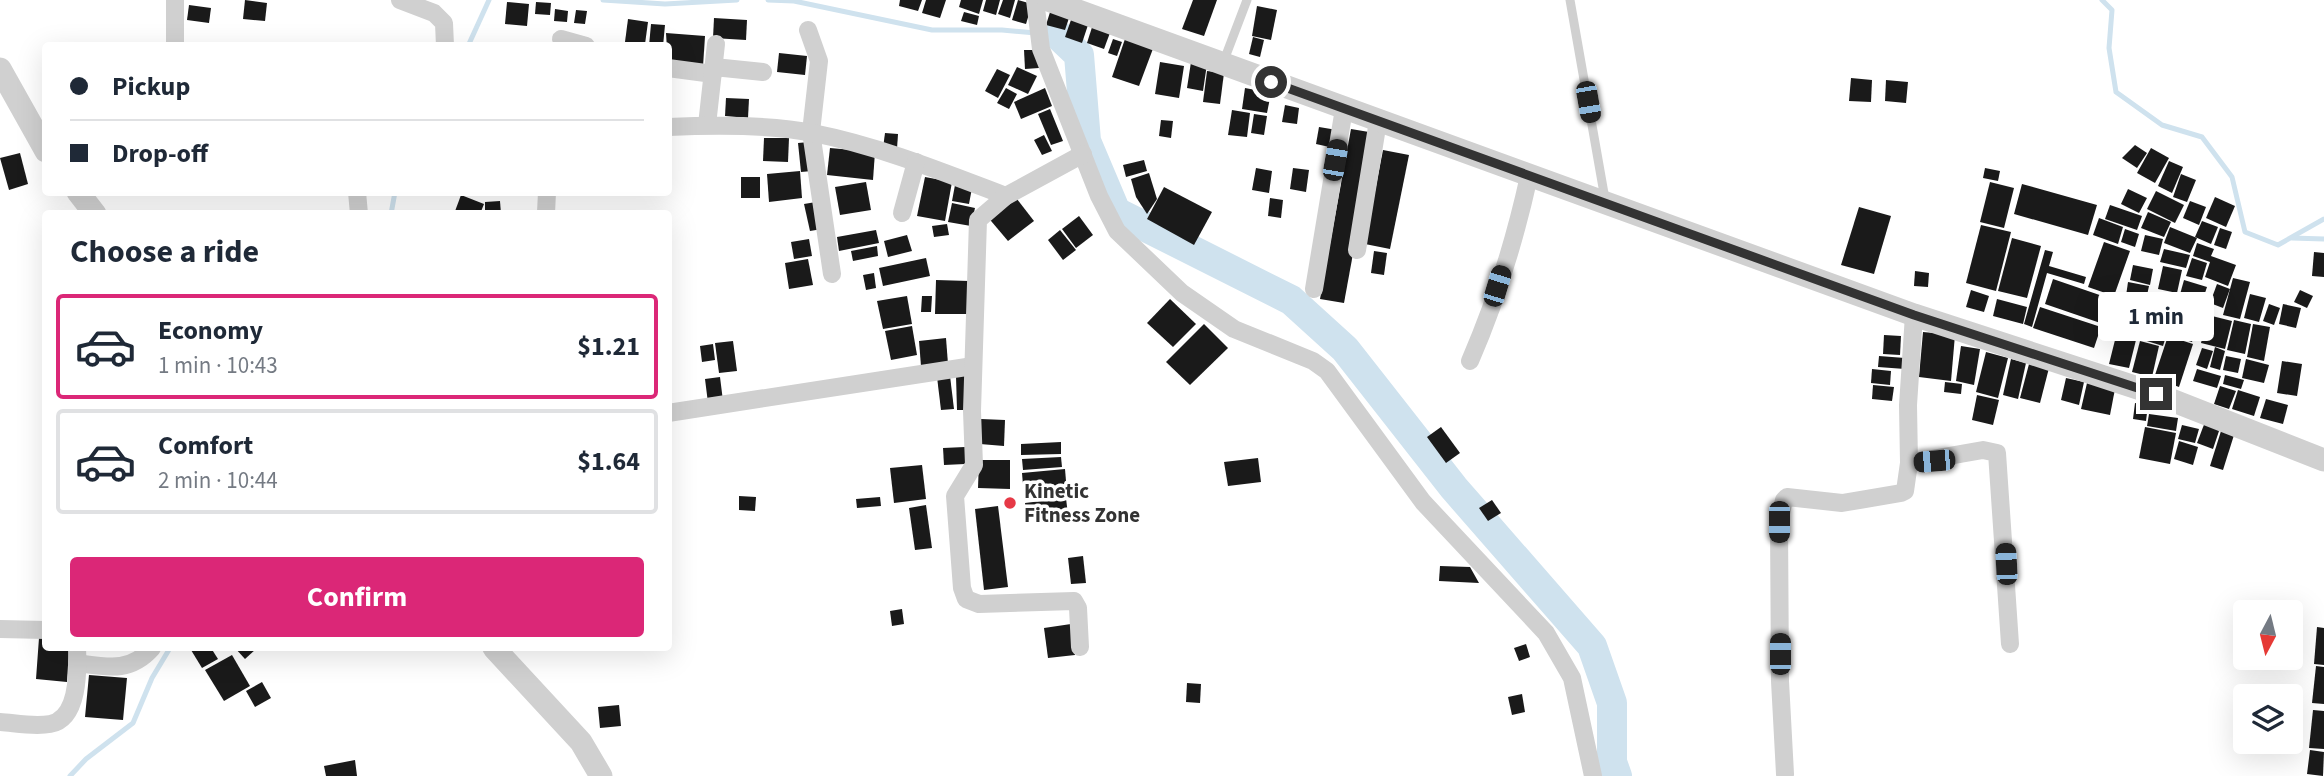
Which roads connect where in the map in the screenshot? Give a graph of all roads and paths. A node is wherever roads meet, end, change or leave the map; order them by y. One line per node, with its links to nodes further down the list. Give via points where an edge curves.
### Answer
1 (175, 0): 8 (street)
2 (400, 0): 9 (street, via 434,13 444,23)
3 (1247, 0): 12 (lane)
4 (1570, 0): 27 (lane)
5 (1040, 6): 12 (street); 23 (street, via 1041,49)
6 (808, 30): 21 (street, via 819,61)
7 (561, 39): 10 (street)
8 (175, 42)
9 (445, 42)
10 (572, 42)
11 (716, 44): 15 (street)
12 (1223, 64): 17 (street)
13 (672, 68): 15 (street)
14 (0, 69): 22 (street)
15 (713, 71): 16 (street); 19 (street)
16 (763, 72)
17 (1343, 109): 18 (street); 31 (street)
18 (1378, 121): 25 (street); 29 (street)
19 (707, 125): 20 (street); 21 (street)
20 (672, 127)
21 (811, 132): 24 (street); 30 (street)
22 (42, 144)
23 (1083, 154): 26 (street); 48 (street, via 1118,231 1182,293 1234,329 1327,371 1423,502 1546,633 1572,678)
24 (916, 162): 26 (street); 28 (street)
25 (1529, 176): 27 (street); 33 (street, via 1514,244)
26 (1006, 196): 34 (street, via 983,212 976,230)
27 (1606, 204): 32 (street)
28 (902, 213)
29 (1357, 250)
30 (832, 274)
31 (1314, 289)
32 (1914, 315): 36 (street, via 2156,394); 37 (street, via 1907,417)
33 (1470, 361)
34 (973, 366): 35 (street); 41 (street, via 974,465 955,496 966,599 979,604 1074,601)
35 (672, 412)
36 (2324, 460)
37 (1909, 463): 40 (street, via 1983,450 1997,453); 46 (street, via 1901,494 1842,503 1783,500 1779,522 1780,681)
38 (0, 629): 39 (street)
39 (42, 630)
40 (2010, 644)
41 (1080, 647)
42 (149, 651): 44 (street, via 134,664 114,668)
43 (497, 651): 47 (street, via 581,742)
44 (77, 655): 45 (street, via 72,703 64,717 50,724)
45 (0, 722)
46 (1786, 774)
47 (601, 776)
48 (1593, 776)

